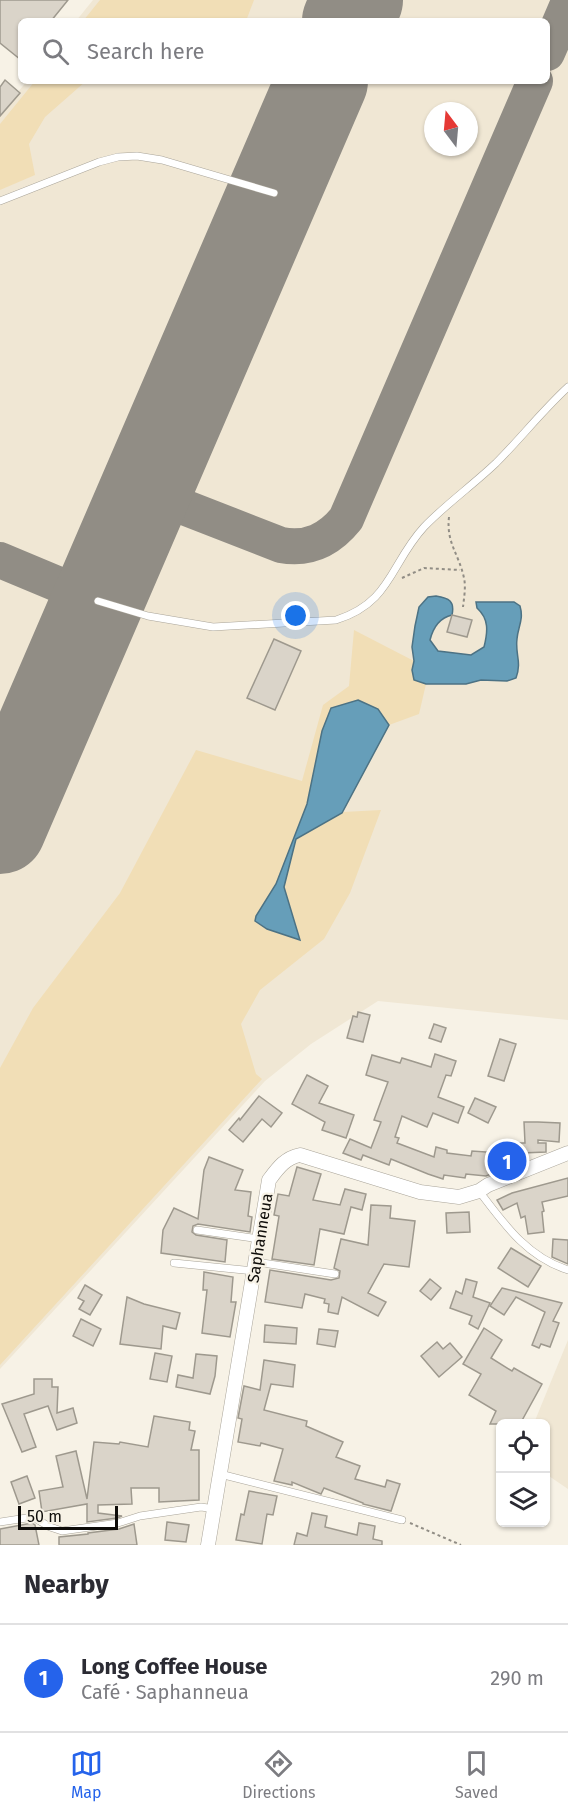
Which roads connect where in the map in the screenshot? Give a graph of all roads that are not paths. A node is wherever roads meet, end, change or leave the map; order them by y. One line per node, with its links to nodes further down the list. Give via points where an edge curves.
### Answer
1 (274, 193): 2 (lane, via 137,156 99,162)
2 (0, 201)
3 (568, 387): 4 (lane, via 496,462 424,527 378,596 352,615 336,620 213,627 148,616)
4 (98, 601)
5 (568, 1153): 6 (street, Saphanneua)
6 (479, 1191): 8 (street, Saphanneua, via 459,1197 420,1192 300,1155 289,1157 269,1180); 11 (lane, via 512,1234 550,1265)
7 (197, 1230): 8 (lane)
8 (259, 1239): 10 (street, Saphanneua)
9 (174, 1263): 10 (lane)
10 (255, 1266): 12 (lane); 13 (street, Saphanneua)
11 (568, 1270)
12 (335, 1274)
13 (220, 1474): 14 (street, Saphanneua); 15 (lane)
14 (214, 1509): 16 (lane, via 201,1507 62,1531 33,1517); 17 (street, Saphanneua)
15 (402, 1520)
16 (0, 1522)
17 (208, 1545)

